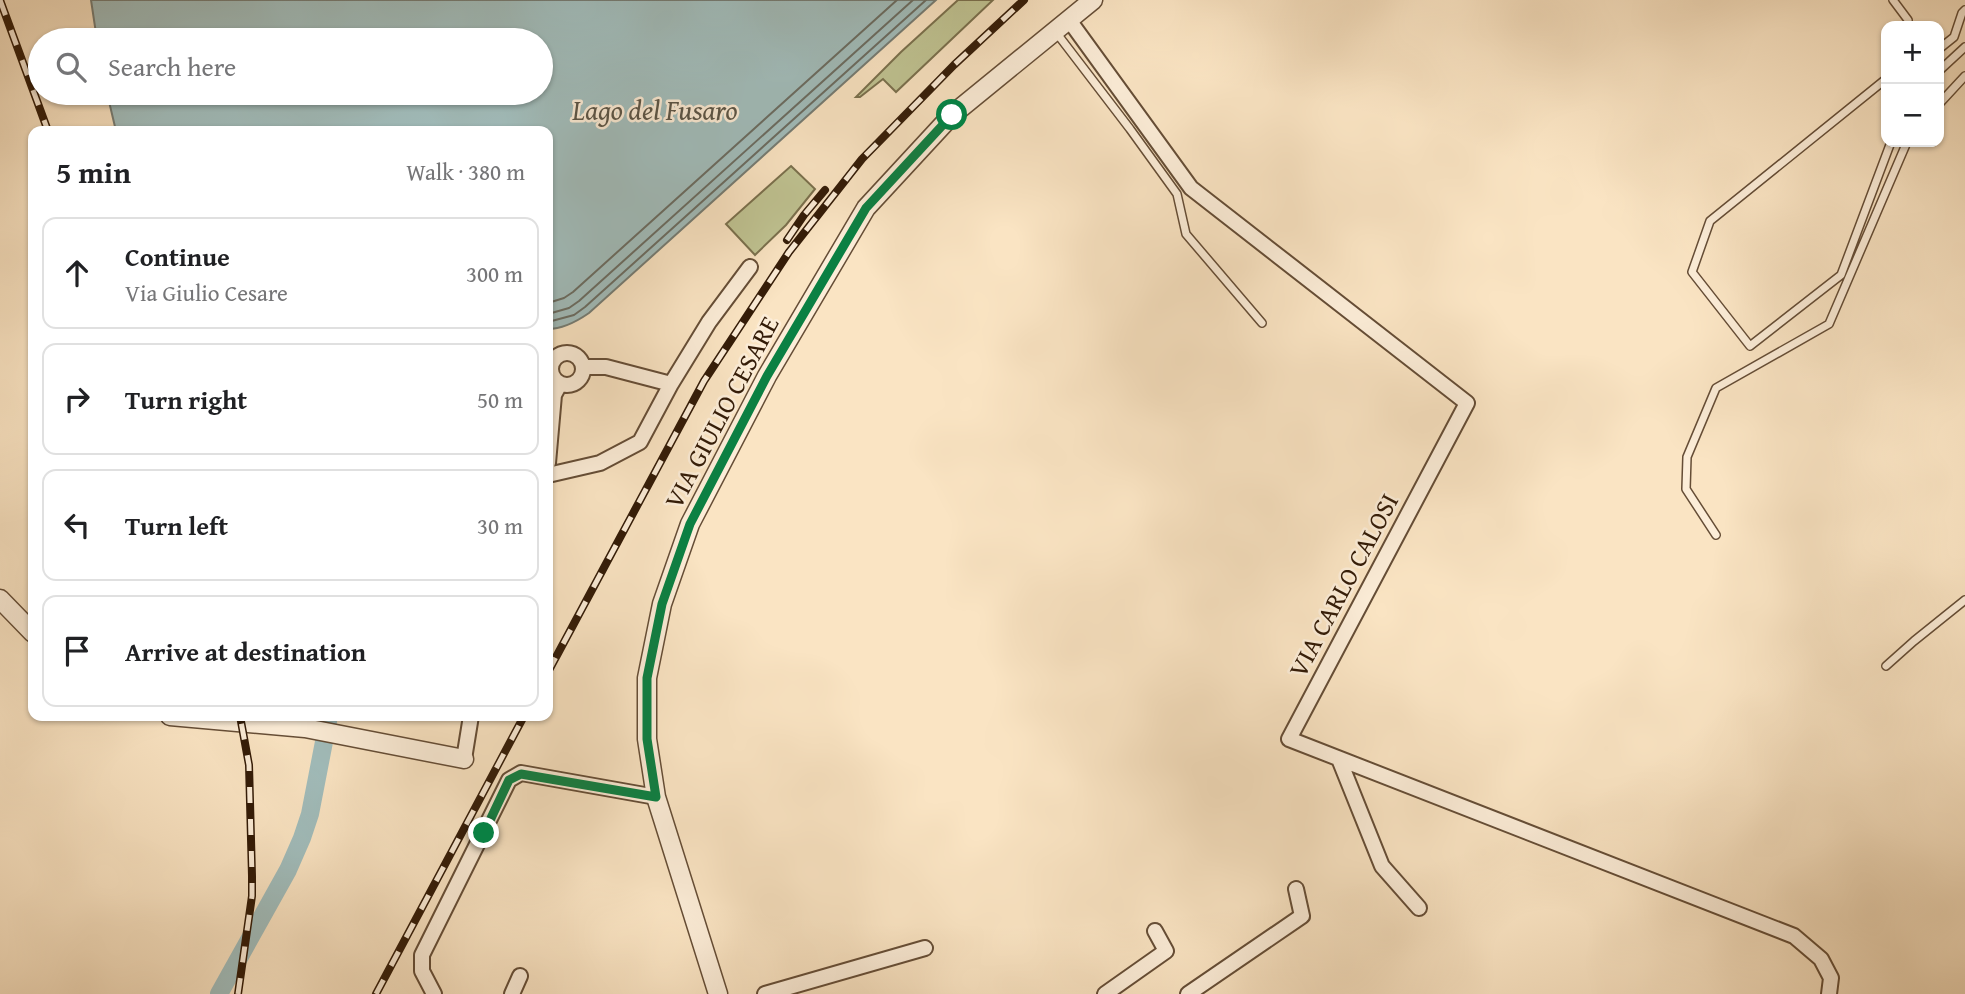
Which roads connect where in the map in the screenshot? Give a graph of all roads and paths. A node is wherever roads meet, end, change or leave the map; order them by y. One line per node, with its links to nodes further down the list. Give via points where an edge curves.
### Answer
1 (1093, 0): 5 (street, VIA GIULIO CESARE)
2 (1893, 0): 4 (lane)
3 (1965, 10): 6 (lane, via 1954,37)
4 (1908, 20)
5 (1062, 25): 15 (lane, via 1177,194 1186,234); 31 (street, VIA CARLO CALOSI, via 1191,188 1467,403 1289,739); 32 (street, VIA GIULIO CESARE, via 952,115 866,208 761,388 690,524 662,604 647,678 647,739)
6 (1944, 45)
7 (1965, 47): 8 (lane)
8 (1944, 66)
9 (1965, 76): 11 (lane)
10 (1881, 83): 12 (lane, via 1710,222 1692,272 1750,345 1841,275)
11 (1944, 99)
12 (1889, 147)
13 (1905, 147): 23 (lane, via 1829,324 1716,388 1687,457 1686,489)
14 (750, 267): 20 (street)
15 (1262, 323)
16 (553, 364): 17 (street, via 558,356 569,354 579,358)
17 (583, 367): 19 (street, via 574,384); 20 (street, via 606,367)
18 (553, 376): 19 (street)
19 (560, 383): 21 (street)
20 (671, 384): 22 (street, via 640,442 600,463)
21 (553, 406)
22 (553, 473)
23 (1716, 535)
24 (0, 599): 26 (street)
25 (1965, 600): 27 (lane)
26 (28, 628)
27 (1886, 666)
28 (221, 721): 30 (street, via 314,730)
29 (470, 721): 30 (street)
30 (464, 759)
31 (1339, 759): 34 (street, via 1382,866); 44 (street, VIA CARLO CALOSI, via 1794,936 1821,959 1831,978)
32 (656, 797): 38 (street, via 521,774 509,780 422,955 422,971); 40 (street, VIA GIULIO CESARE)
33 (1296, 889): 43 (street, via 1302,916)
34 (1419, 908)
35 (1155, 931): 42 (street, via 1166,951)
36 (925, 948): 41 (street)
37 (520, 976): 39 (street)
38 (435, 994)
39 (512, 994)
40 (718, 994)
41 (765, 994)
42 (1105, 994)
43 (1188, 994)
44 (1829, 994)

